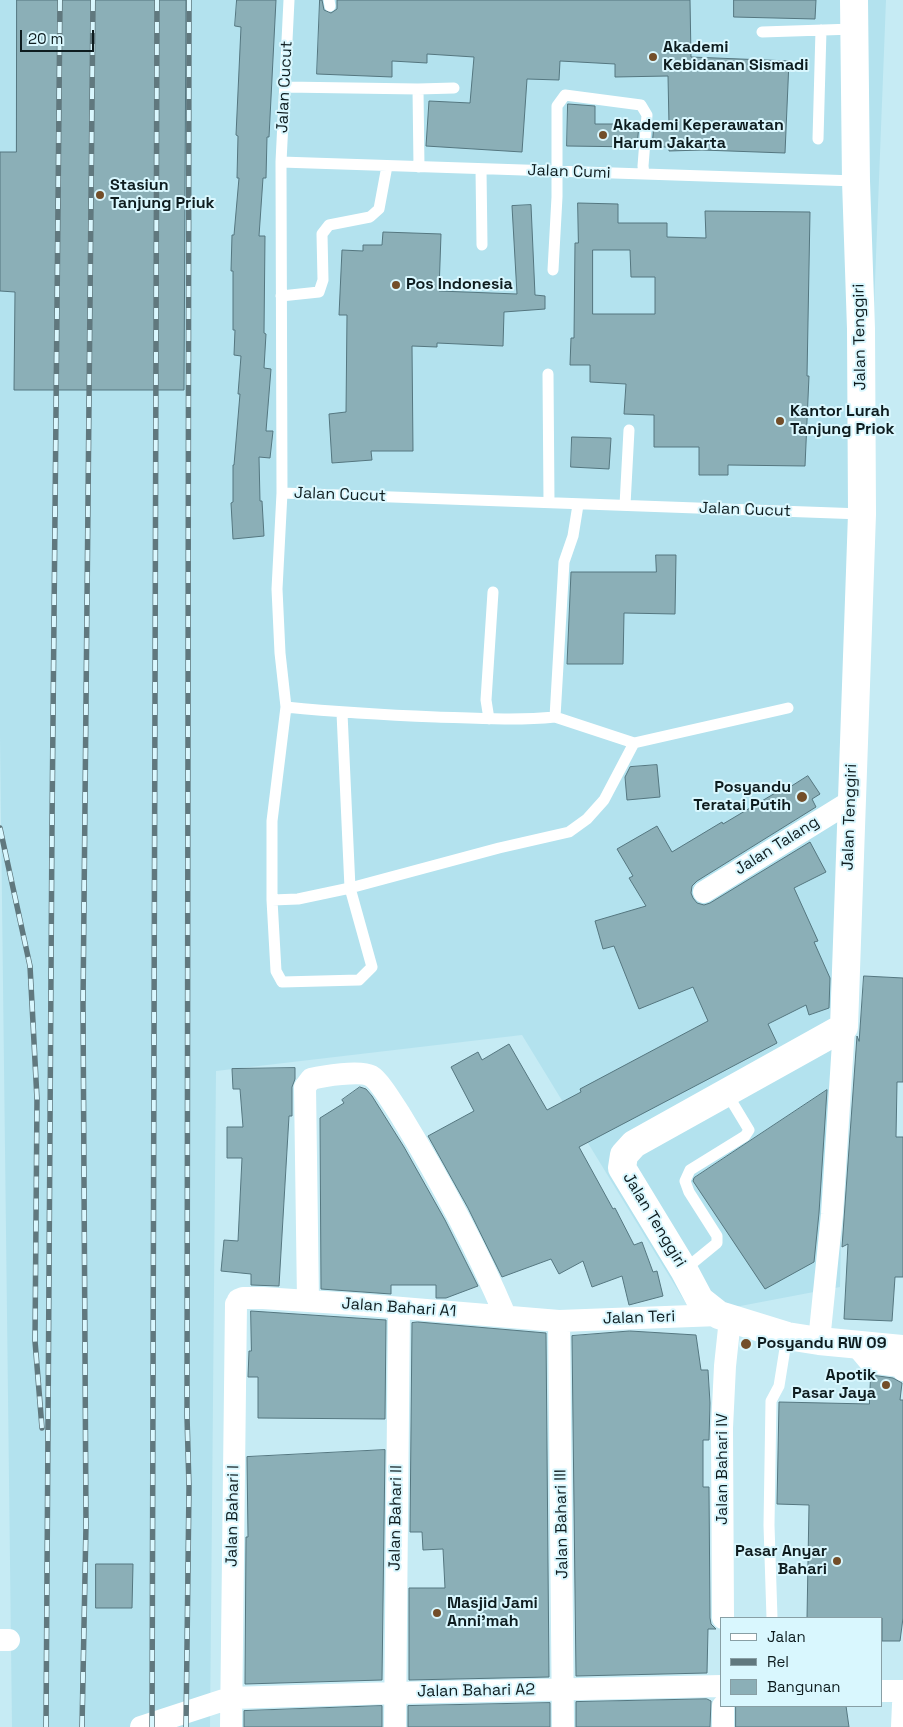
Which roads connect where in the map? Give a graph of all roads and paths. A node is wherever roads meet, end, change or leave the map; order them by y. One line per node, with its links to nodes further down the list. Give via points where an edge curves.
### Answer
1 (290, 0): 6 (lane, Jalan Cucut)
2 (854, 0): 3 (street, Jalan Tenggiri)
3 (854, 29): 4 (lane); 16 (street, Jalan Tenggiri)
4 (821, 30): 5 (lane); 9 (lane)
5 (762, 32)
6 (285, 87): 8 (lane); 10 (lane, Jalan Cucut)
7 (454, 88): 8 (lane)
8 (418, 89): 12 (lane)
9 (818, 139)
10 (281, 162): 11 (lane, Jalan Cumi); 19 (lane, Jalan Cucut)
11 (387, 166): 12 (lane, Jalan Cumi); 19 (lane, via 379,209 370,217 329,224 322,234 323,280 319,292)
12 (419, 167): 13 (lane, Jalan Cumi)
13 (481, 169): 14 (lane, Jalan Cumi); 17 (lane)
14 (557, 171): 15 (lane, Jalan Cumi); 15 (lane, via 557,106 565,96 641,105 646,116); 18 (lane)
15 (644, 174): 16 (lane, Jalan Cumi)
16 (856, 181): 26 (street, Jalan Tenggiri)
17 (482, 245)
18 (553, 270)
19 (281, 296): 22 (lane, Jalan Cucut)
20 (548, 374): 23 (lane)
21 (629, 430): 25 (lane)
22 (282, 493): 23 (lane, Jalan Cucut); 28 (lane, via 277,590)
23 (549, 502): 24 (lane, Jalan Cucut)
24 (578, 505): 25 (lane, Jalan Cucut); 31 (lane, via 573,536 564,562)
25 (625, 505): 26 (lane, Jalan Cucut)
26 (862, 514): 34 (street, Jalan Tenggiri)
27 (494, 592): 32 (lane, via 486,700)
28 (286, 707): 30 (lane); 37 (lane, via 272,821)
29 (788, 708): 33 (lane)
30 (342, 713): 32 (lane); 35 (lane)
31 (555, 717): 32 (lane); 33 (lane)
32 (488, 719)
33 (634, 743): 35 (lane, via 604,800 587,819 568,832)
34 (851, 801): 36 (street, Jalan Talang); 38 (street, Jalan Tenggiri)
35 (350, 888): 37 (lane, via 298,900); 37 (lane, via 372,967 359,980 282,982 276,971)
36 (704, 892)
37 (272, 900)
38 (844, 1027): 39 (street, Jalan Tenggiri); 48 (street, via 832,1214)
39 (726, 1092): 40 (lane, via 749,1130 745,1136 690,1170 685,1181 689,1192 717,1236 717,1243); 40 (street, Jalan Tenggiri, via 634,1144 624,1155 622,1168)
40 (684, 1270): 45 (street, Jalan Tenggiri, via 700,1300)
41 (308, 1301): 42 (street, Jalan Bahari A1, via 243,1298); 43 (street, Jalan Bahari A1); 44 (street, via 306,1087 311,1079 356,1074 372,1076 393,1103 444,1191)
42 (237, 1302): 59 (street, Jalan Bahari I)
43 (399, 1308): 44 (street, Jalan Bahari A1); 58 (street, Jalan Bahari II)
44 (506, 1315): 46 (street, Jalan Bahari A1)
45 (725, 1317): 46 (street, Jalan Teri); 47 (street, Jalan Tenggiri); 52 (street, Jalan Bahari IV)
46 (559, 1321): 55 (street, Jalan Bahari III)
47 (787, 1336): 48 (street, Jalan Tenggiri); 53 (lane, via 779,1386 771,1401 769,1525)
48 (819, 1341): 49 (street, Jalan Tenggiri)
49 (865, 1345): 50 (street, Jalan Tenggiri); 51 (street, via 870,1362 899,1366)
50 (903, 1349)
51 (903, 1370)
52 (723, 1617)
53 (772, 1617)
54 (720, 1686): 55 (street, Jalan Bahari A2)
55 (563, 1688): 58 (street, Jalan Bahari A2); 65 (street, Jalan Bahari III)
56 (883, 1691): 57 (street)
57 (903, 1691)
58 (394, 1693): 59 (street, Jalan Bahari A2); 64 (street, Jalan Bahari II)
59 (230, 1698): 62 (street, Jalan Bahari A2); 63 (street, Jalan Bahari I)
60 (903, 1704): 67 (street)
61 (723, 1707): 66 (street)
62 (141, 1727)
63 (231, 1727)
64 (395, 1727)
65 (563, 1727)
66 (723, 1727)
67 (902, 1727)

